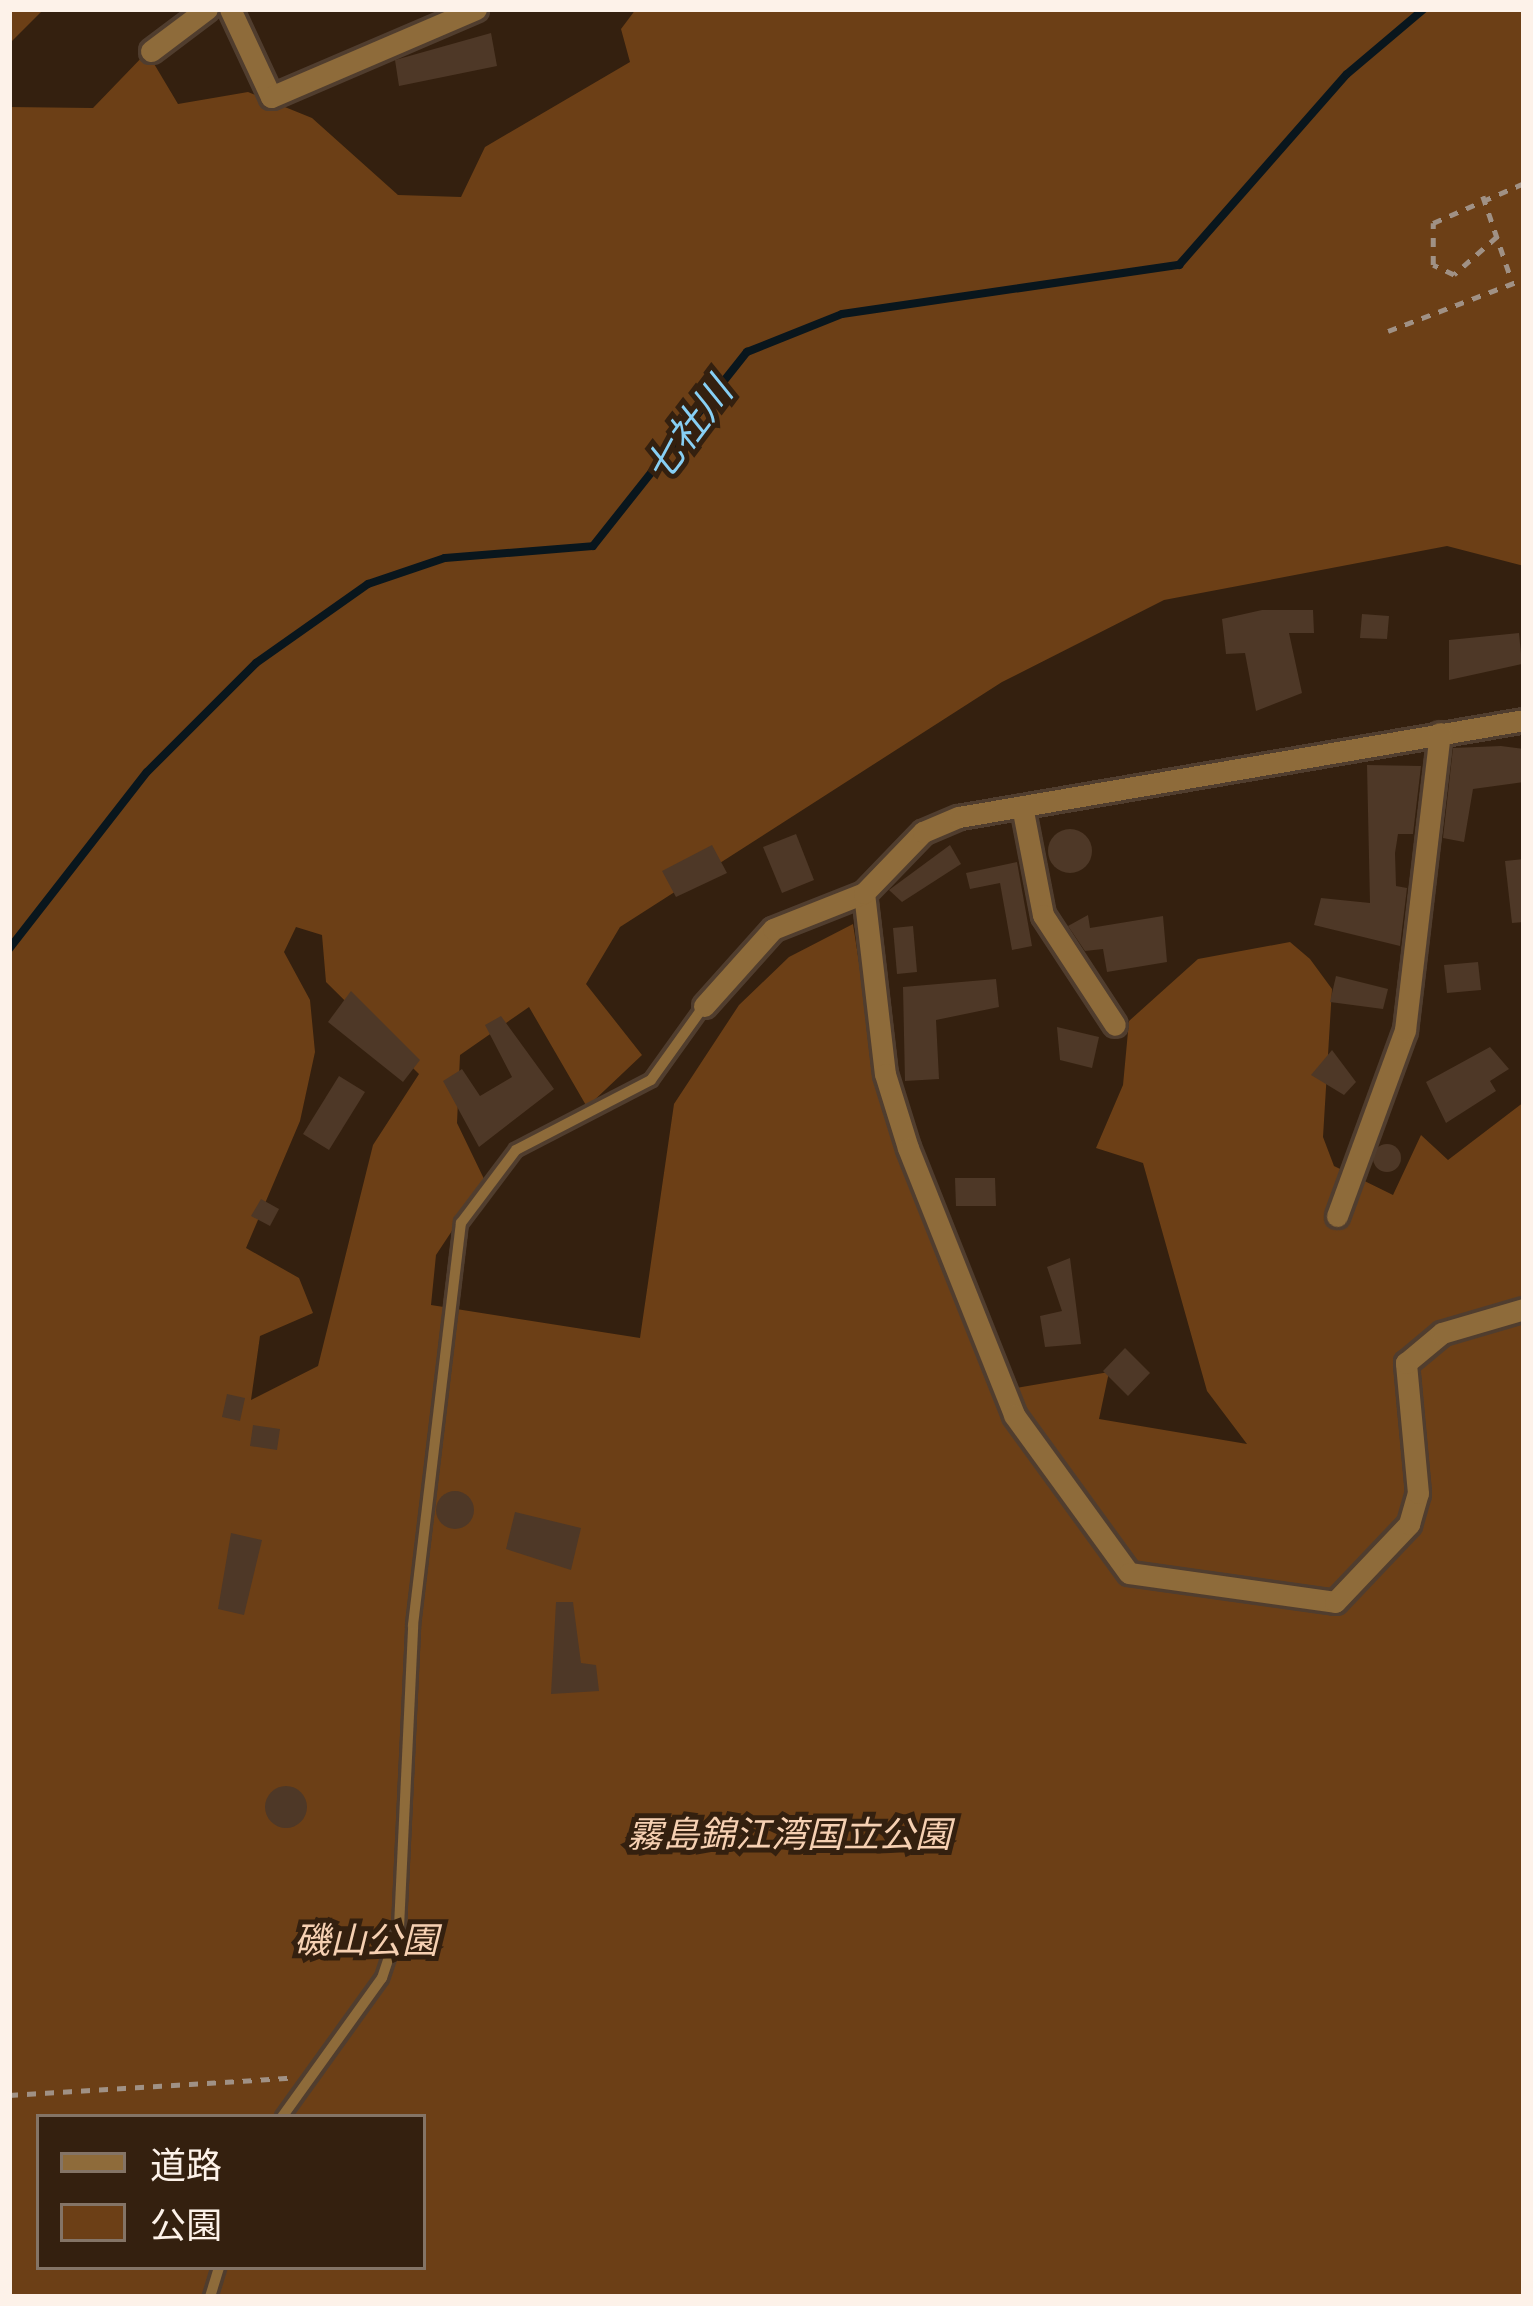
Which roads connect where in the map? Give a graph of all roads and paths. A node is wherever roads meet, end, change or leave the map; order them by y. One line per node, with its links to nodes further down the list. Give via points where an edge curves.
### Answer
1 (207, 9): 4 (street)
2 (230, 9): 3 (street, via 271,97)
3 (476, 9)
4 (151, 51)
5 (1524, 183): 6 (path)
6 (1483, 196): 7 (path); 7 (path, via 1433,223 1433,266 1454,275)
7 (1497, 237): 9 (path)
8 (1524, 279): 9 (path)
9 (1512, 281): 10 (path)
10 (1388, 332)
11 (1524, 720): 12 (street)
12 (1440, 733): 13 (street); 17 (street, via 1406,1030)
13 (1022, 806): 14 (street, via 923,832); 16 (street, via 1043,916)
14 (864, 893): 15 (street, via 773,929); 18 (street, via 885,1074 908,1148 1014,1415 1129,1573 1336,1602 1409,1524 1418,1493 1406,1363 1442,1333)
15 (704, 1006): 19 (lane, via 650,1080 516,1150 460,1223 413,1625 399,1927 382,1978)
16 (1115, 1025)
17 (1337, 1216)
18 (1524, 1309)
19 (313, 2077): 20 (path); 21 (lane)
20 (9, 2095)
21 (284, 2114)

